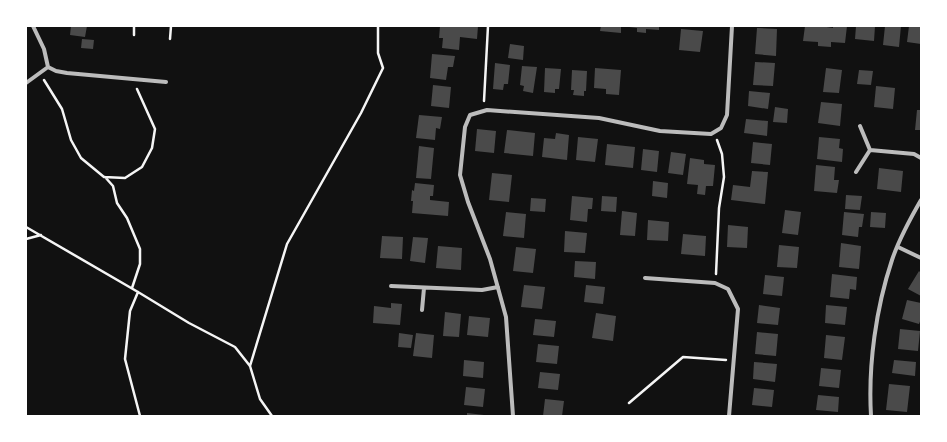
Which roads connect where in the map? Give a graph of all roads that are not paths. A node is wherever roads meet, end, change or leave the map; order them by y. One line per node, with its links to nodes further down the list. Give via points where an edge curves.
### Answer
1 (33, 26): 3 (street, via 44,49)
2 (732, 26): 15 (street, via 726,115 721,128 711,134 660,131 599,118 487,110 470,115 464,127 460,176)
3 (48, 67): 4 (street, via 56,71); 5 (street)
4 (166, 82)
5 (26, 83)
6 (860, 126): 7 (street)
7 (870, 150): 8 (street, via 914,154); 9 (street)
8 (921, 158)
9 (856, 172)
10 (921, 200): 11 (street, via 908,222)
11 (898, 247): 12 (street); 20 (street, via 892,259 882,298 872,353)
12 (921, 258)
13 (645, 278): 19 (street, via 715,283 728,288 738,309)
14 (391, 286): 16 (street)
15 (498, 287): 16 (street, via 482,290); 18 (street, via 506,317)
16 (424, 288): 17 (street)
17 (422, 310)
18 (513, 416)
19 (729, 416)
20 (871, 416)

